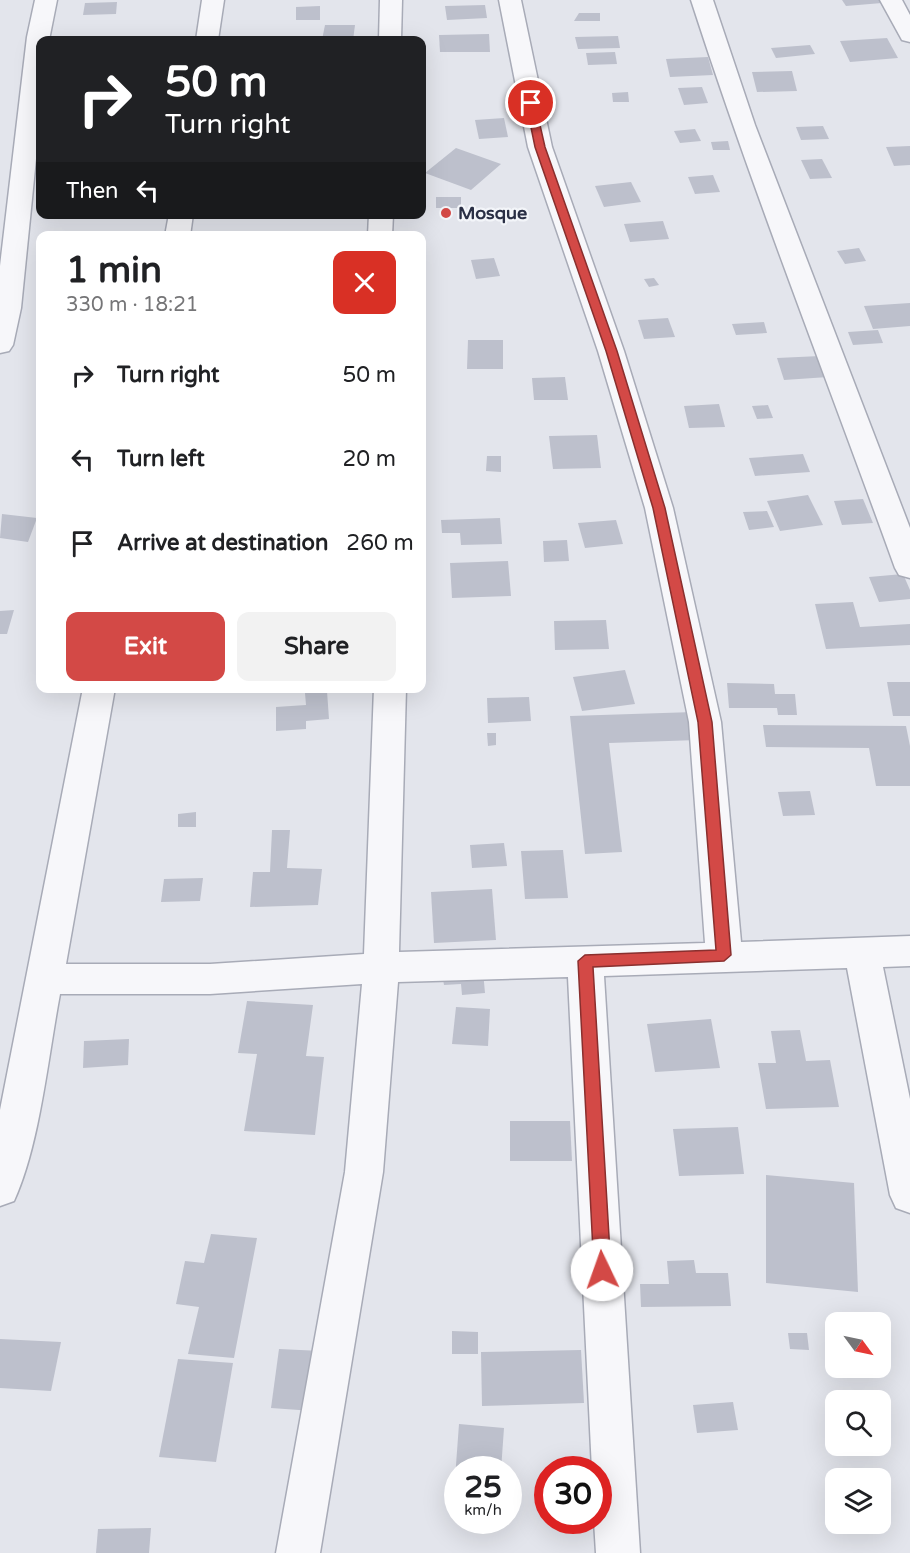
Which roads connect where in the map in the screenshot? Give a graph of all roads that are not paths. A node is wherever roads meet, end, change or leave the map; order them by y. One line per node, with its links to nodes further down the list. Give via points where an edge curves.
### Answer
1 (46, 0): 8 (street)
2 (213, 0): 9 (street)
3 (391, 0): 10 (street)
4 (510, 0): 18 (street, via 540,147 611,351 659,508 705,722)
5 (702, 0): 13 (street, via 743,125)
6 (891, 0): 7 (street)
7 (910, 35)
8 (39, 36)
9 (208, 36)
10 (390, 36)
11 (36, 63): 12 (street, via 8,308)
12 (0, 345)
13 (910, 568)
14 (98, 693): 21 (street)
15 (390, 693): 20 (street)
16 (862, 951): 17 (street); 18 (street); 23 (street)
17 (910, 951)
18 (724, 955): 19 (street)
19 (585, 961): 20 (street); 25 (street)
20 (381, 968): 21 (street, via 210,979); 24 (street, via 364,1172)
21 (44, 979): 22 (street, via 12,1146)
22 (0, 1188)
23 (910, 1195)
24 (298, 1553)
25 (618, 1553)

